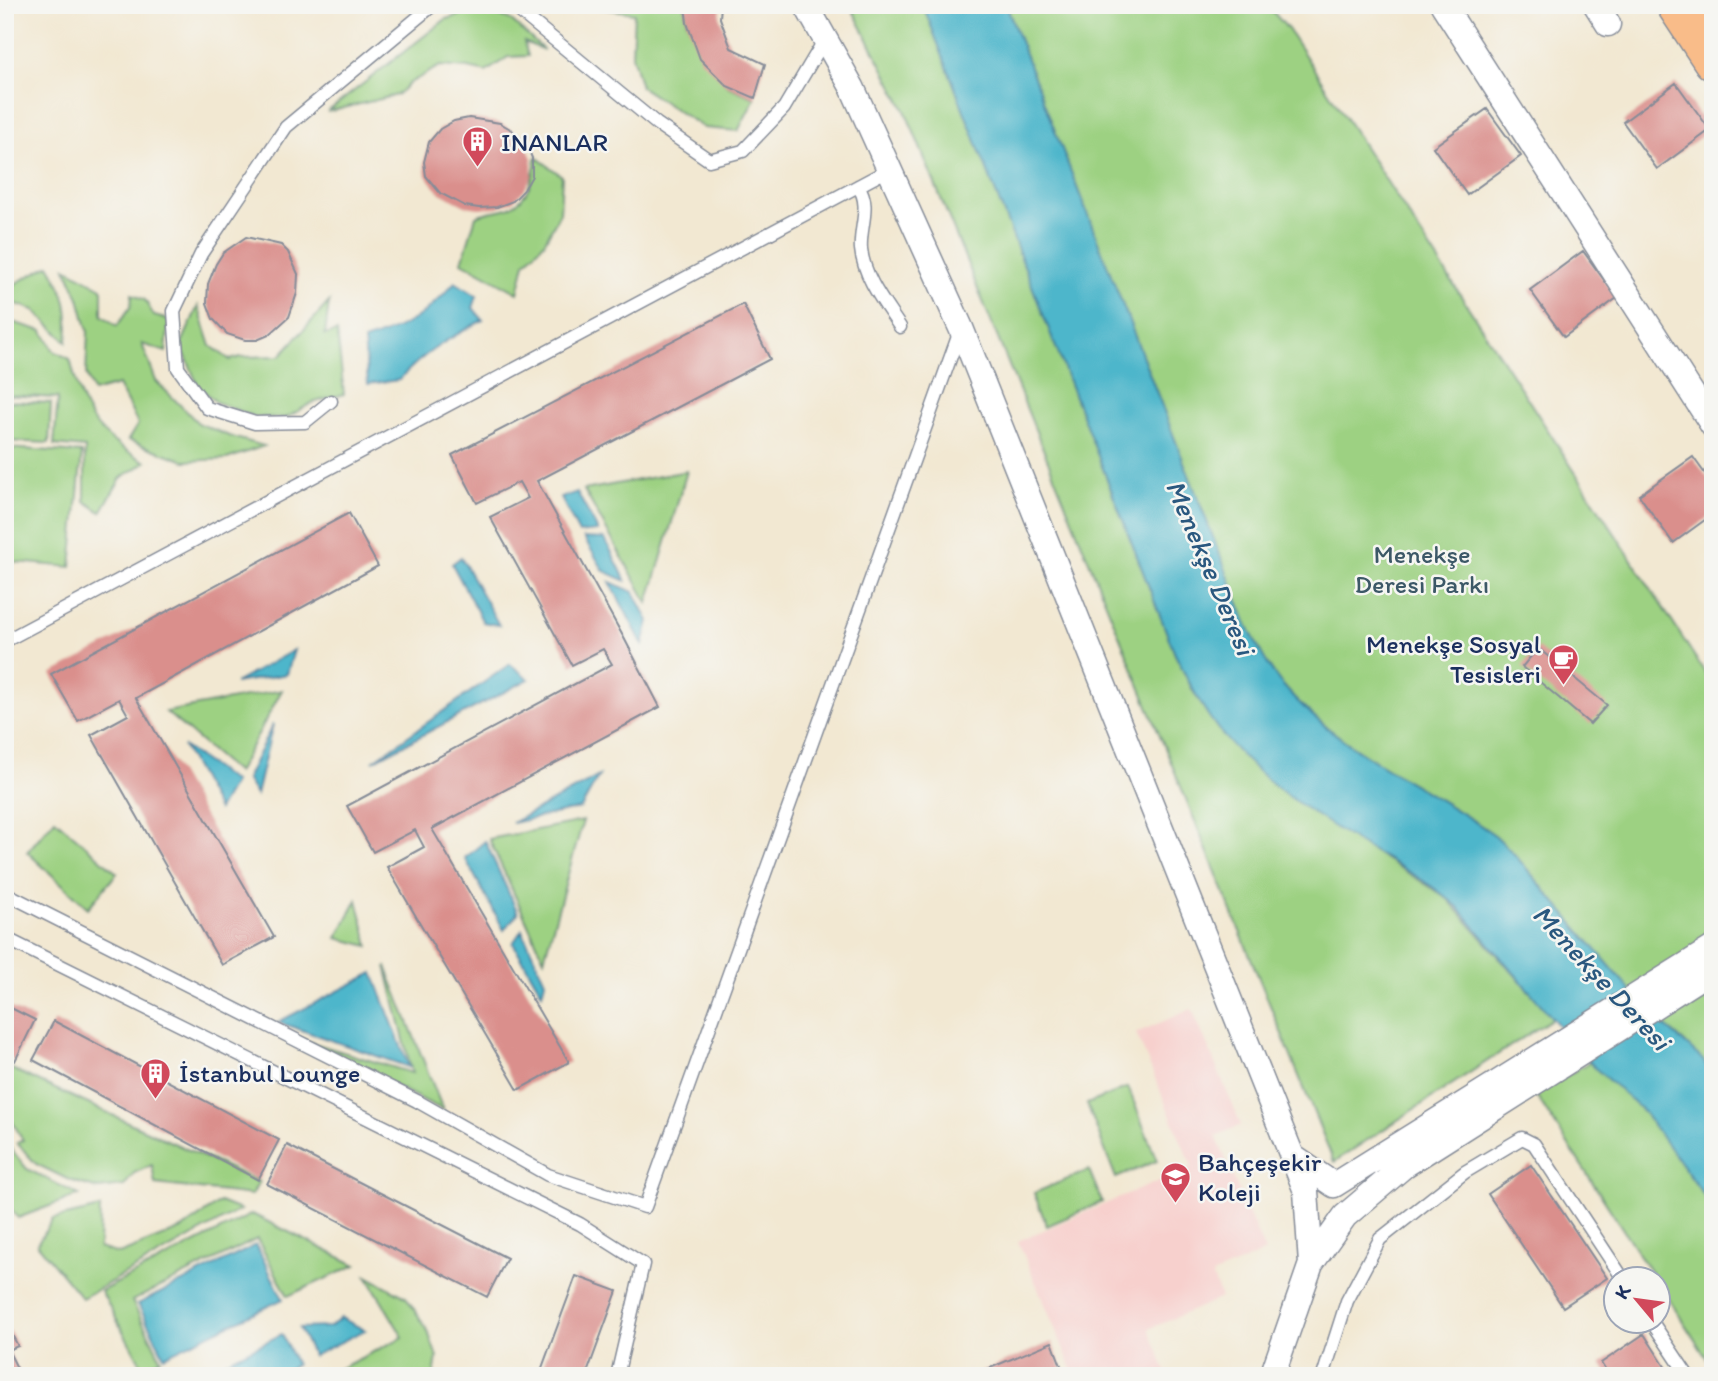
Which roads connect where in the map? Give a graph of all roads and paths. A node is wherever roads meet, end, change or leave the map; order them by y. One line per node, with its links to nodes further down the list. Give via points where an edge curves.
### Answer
1 (433, 5): 12 (lane, via 286,127 201,254 174,311 178,368 208,408 255,423 305,422)
2 (512, 5): 6 (lane, via 657,124 709,160 743,151 784,108)
3 (806, 5): 6 (street)
4 (1443, 5): 13 (street)
5 (1675, 5): 7 (main road)
6 (825, 39): 8 (street)
7 (1713, 61)
8 (890, 169): 9 (lane); 11 (street)
9 (858, 186): 10 (lane, via 864,206 863,260 876,291); 14 (lane)
10 (900, 327)
11 (961, 328): 15 (lane, via 645,1207 548,1175 416,1101); 21 (street)
12 (331, 401)
13 (1713, 426)
14 (5, 640)
15 (5, 893)
16 (5, 938): 27 (lane, via 580,1224 643,1264)
17 (1713, 948): 19 (street)
18 (1713, 969): 19 (street)
19 (1678, 981): 20 (street)
20 (1557, 1057): 22 (street); 24 (street, via 1405,1165 1345,1216)
21 (1293, 1157): 22 (street); 23 (street, via 1306,1191)
22 (1334, 1185): 23 (street)
23 (1308, 1225): 24 (street)
24 (1311, 1264): 28 (street)
25 (1615, 1266): 29 (lane, via 1534,1143 1522,1138 1465,1172 1380,1240 1347,1301)
26 (1662, 1336): 30 (lane)
27 (618, 1376)
28 (1272, 1376)
29 (1323, 1376)
30 (1688, 1376)

